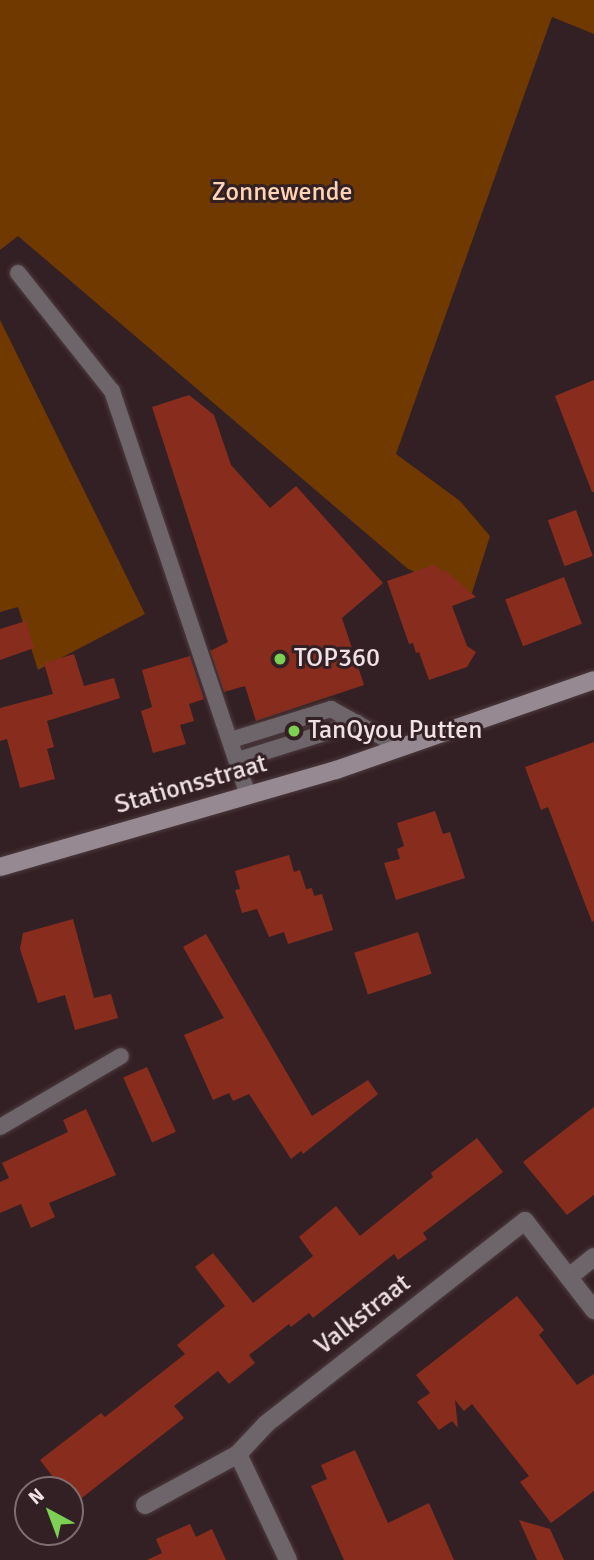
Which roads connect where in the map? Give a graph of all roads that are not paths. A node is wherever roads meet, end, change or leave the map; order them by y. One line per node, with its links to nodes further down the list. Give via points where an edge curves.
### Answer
1 (18, 273): 4 (lane, via 112,390)
2 (594, 680): 5 (street, Stationsstraat)
3 (357, 723): 4 (lane, via 331,709); 5 (lane); 6 (lane)
4 (231, 740): 6 (lane)
5 (400, 747): 7 (street, Stationsstraat)
6 (237, 760): 7 (lane)
7 (248, 796): 8 (street, Stationsstraat)
8 (0, 867)
9 (121, 1056): 10 (lane)
10 (0, 1127)
11 (594, 1257): 12 (street)
12 (569, 1277): 13 (street); 14 (street, Valkstraat, via 525,1222 266,1424)
13 (594, 1310)
14 (238, 1454): 15 (street, Valkstraat); 16 (street)
15 (145, 1505)
16 (288, 1560)

